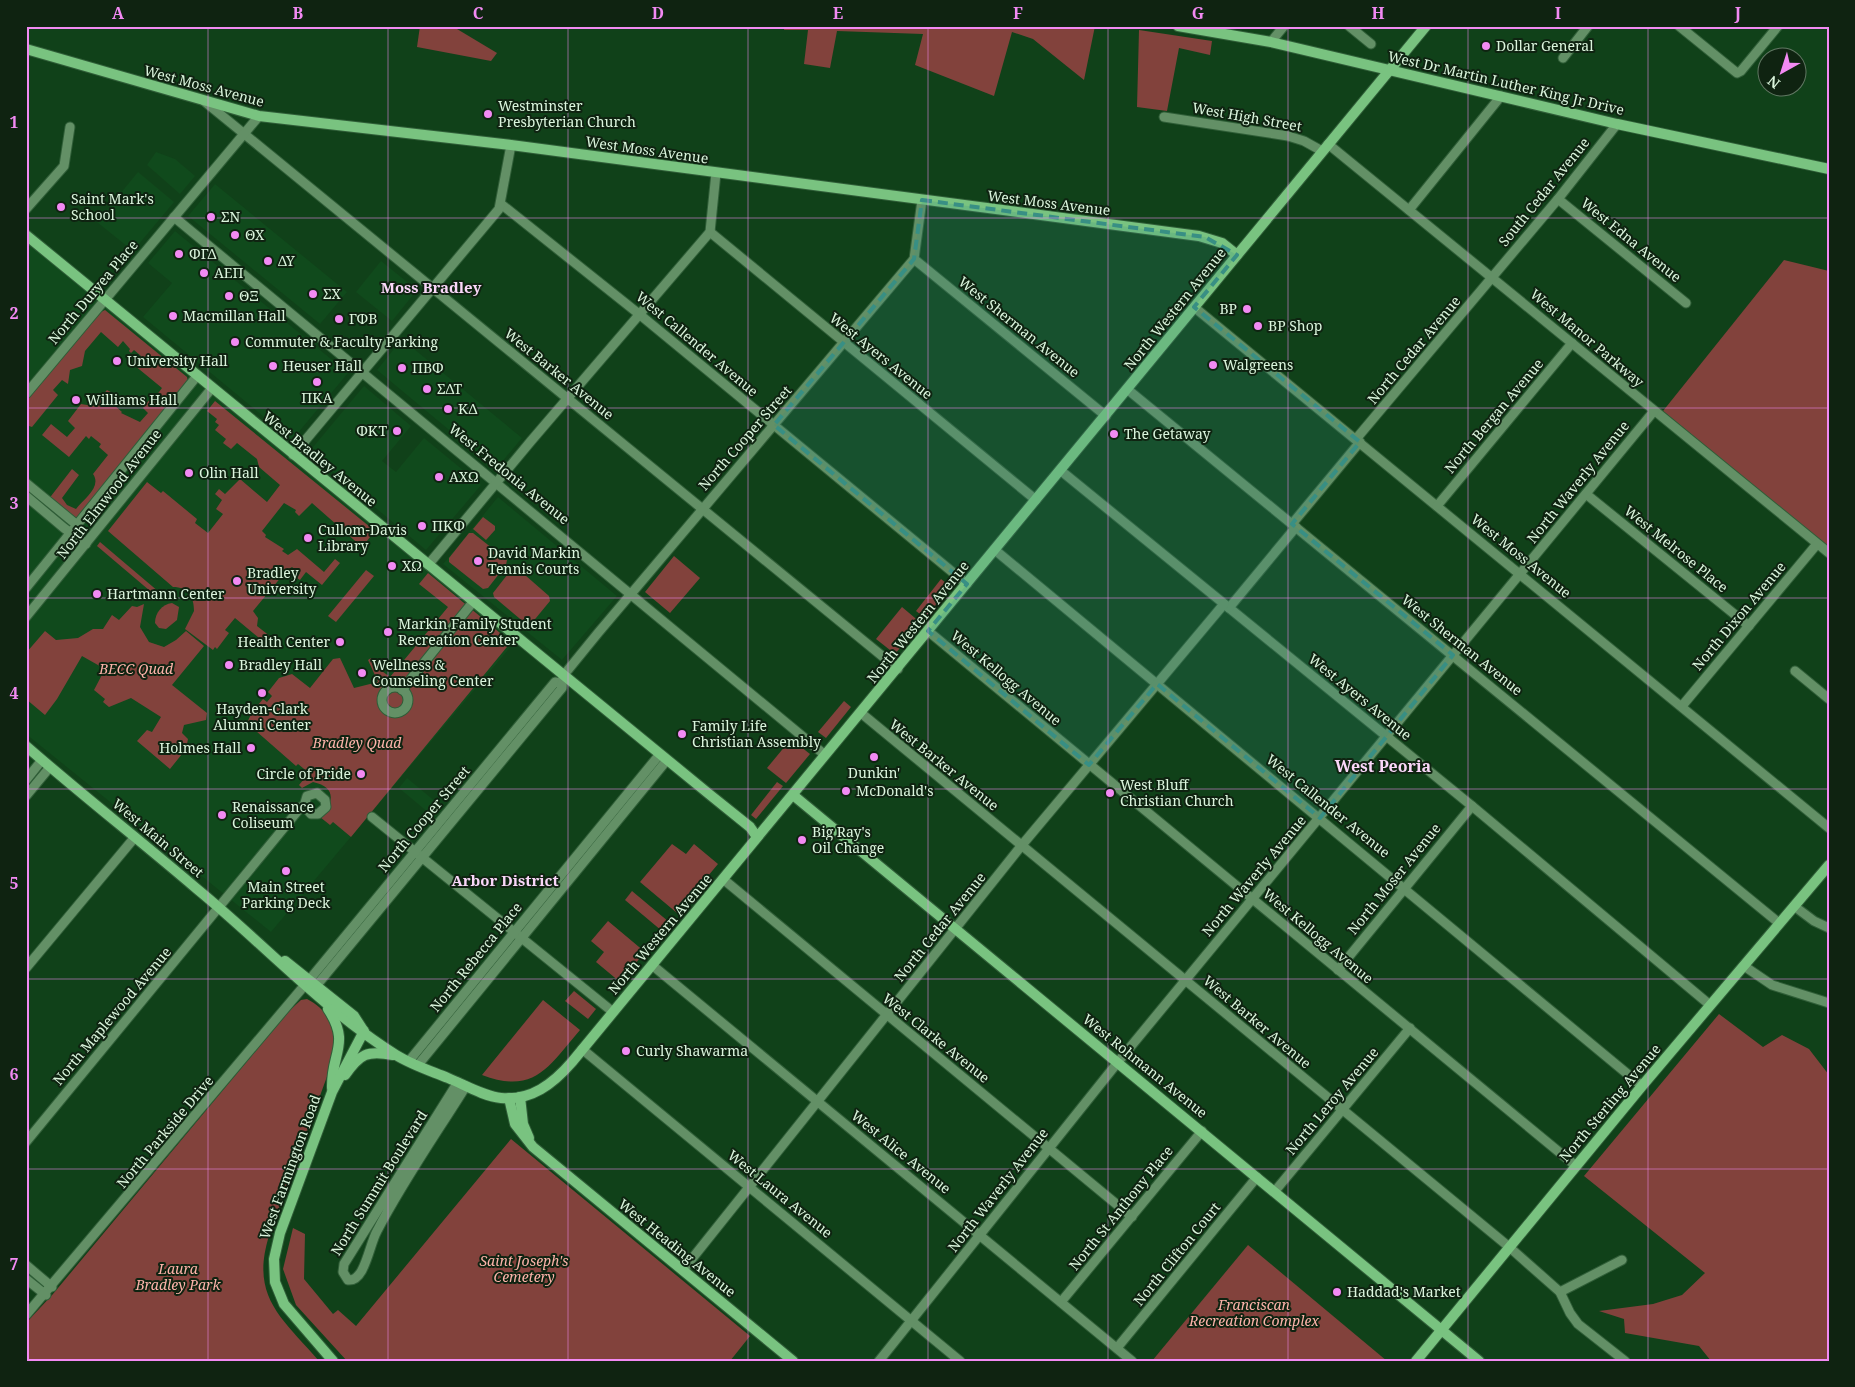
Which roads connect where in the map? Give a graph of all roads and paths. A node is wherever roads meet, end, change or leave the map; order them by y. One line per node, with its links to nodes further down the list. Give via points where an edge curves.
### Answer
1 (1284, 26): 8 (street)
2 (1349, 26): 9 (street)
3 (1426, 26): 12 (street, North Western Avenue)
4 (1588, 26): 11 (street)
5 (1679, 26): 6 (street, via 1737,73)
6 (1778, 26)
7 (1182, 27): 8 (street, West Dr Martin Luther King Jr Drive)
8 (1271, 42): 12 (street, West Dr Martin Luther King Jr Drive)
9 (1371, 44)
10 (26, 49): 14 (street, West Moss Avenue)
11 (1563, 58)
12 (1390, 70): 13 (street, West Dr Martin Luther King Jr Drive); 21 (street, North Western Avenue)
13 (1500, 96): 17 (street, West Dr Martin Luther King Jr Drive); 28 (street)
14 (204, 101): 15 (street, West Moss Avenue); 19 (street, West Barker Avenue)
15 (259, 116): 19 (street, North Duryea Place); 20 (street, West Moss Avenue)
16 (1164, 118): 21 (street, West High Street, via 1288,136)
17 (1617, 124): 22 (street, West Dr Martin Luther King Jr Drive); 24 (street, South Cedar Avenue)
18 (70, 127): 27 (street, via 64,166)
19 (245, 134): 29 (street, North Duryea Place); 35 (street, West Barker Avenue)
20 (511, 145): 23 (street, West Moss Avenue); 26 (street)
21 (1325, 148): 28 (street, West Manor Parkway); 32 (street, North Western Avenue)
22 (1829, 169)
23 (716, 173): 25 (street, West Moss Avenue); 30 (street)
24 (1558, 199): 34 (street, South Cedar Avenue); 37 (street, West Edna Avenue)
25 (922, 200): 32 (street, West Moss Avenue, via 1206,237 1222,243); 33 (street)
26 (501, 204): 35 (street); 39 (street, West Callender Avenue)
27 (26, 209)
28 (1409, 210): 34 (street, West Manor Parkway)
29 (174, 217): 36 (street, North Duryea Place); 42 (street, West Fredonia Avenue)
30 (710, 232): 39 (street); 40 (street, West Ayers Avenue)
31 (26, 235): 36 (street, West Bradley Avenue)
32 (1237, 255): 38 (street, North Western Avenue)
33 (914, 259): 40 (street, North Cooper Street); 49 (street, West Sherman Avenue)
34 (1492, 278): 41 (street, West Manor Parkway); 51 (street, North Cedar Avenue)
35 (433, 288): 42 (street); 47 (street, West Barker Avenue)
36 (105, 301): 43 (street, West Bradley Avenue); 46 (street, North Duryea Place)
37 (1686, 303)
38 (1194, 307): 45 (street, North Western Avenue); 51 (street, West Moss Avenue)
39 (639, 314): 47 (street); 50 (street, West Callender Avenue)
40 (844, 343): 50 (street, North Cooper Street); 58 (street, West Ayers Avenue)
41 (1572, 343): 48 (street, West Manor Parkway); 59 (street, North Bergan Avenue)
42 (363, 372): 52 (street); 54 (street, West Fredonia Avenue)
43 (196, 376): 44 (street, West Bradley Avenue); 62 (street, North Elmwood Avenue)
44 (212, 388): 52 (street, West Bradley Avenue); 63 (street, North Elmwood Avenue)
45 (1127, 389): 49 (street, North Western Avenue); 61 (street, West Sherman Avenue)
46 (26, 394)
47 (567, 398): 54 (street); 60 (street, West Barker Avenue)
48 (1654, 410): 56 (street, North Waverly Avenue); 64 (street, West Manor Parkway)
49 (1106, 416): 53 (street, North Western Avenue)
50 (774, 425): 60 (street, North Cooper Street); 69 (street, West Callender Avenue)
51 (1358, 441): 59 (street, West Moss Avenue); 61 (street, North Cedar Avenue)
52 (293, 455): 67 (street, West Bradley Avenue)
53 (1060, 470): 58 (street, North Western Avenue); 73 (street, West Ayers Avenue)
54 (498, 482): 67 (street); 71 (street, West Fredonia Avenue)
55 (26, 483): 62 (street)
56 (1586, 494): 68 (street, North Waverly Avenue); 75 (street, West Melrose Place)
57 (26, 496): 62 (street)
58 (1036, 500): 65 (street, North Western Avenue)
59 (1438, 506): 68 (street, West Moss Avenue)
60 (703, 509): 71 (street, North Cooper Street); 78 (street, West Barker Avenue)
61 (1294, 525): 73 (street, North Cedar Avenue); 77 (street, West Sherman Avenue)
62 (75, 529): 63 (street); 70 (street, North Elmwood Avenue)
63 (86, 544): 74 (street, North Elmwood Avenue)
64 (1817, 544): 66 (street, West Manor Parkway); 75 (street, North Dixon Avenue)
65 (994, 550): 69 (street, North Western Avenue); 81 (street, West Callender Avenue)
66 (1829, 553)
67 (428, 565): 72 (street, West Bradley Avenue)
68 (1520, 574): 77 (street, North Waverly Avenue); 84 (street, West Moss Avenue)
69 (966, 584): 76 (street, North Western Avenue)
70 (26, 588)
71 (632, 594): 80 (street, North Cooper Street); 88 (street, West Fredonia Avenue)
72 (473, 602): 80 (street, West Bradley Avenue); 82 (street)
73 (1226, 606): 81 (street, North Cedar Avenue); 86 (street, West Ayers Avenue)
74 (26, 617)
75 (1748, 626): 84 (street, North Dixon Avenue)
76 (928, 631): 78 (street, North Western Avenue); 91 (street, West Kellogg Avenue)
77 (1453, 655): 86 (street, North Waverly Avenue); 110 (street, West Sherman Avenue)
78 (898, 669): 85 (street, North Western Avenue)
79 (1795, 671): 83 (street)
80 (562, 679): 89 (street, West Bradley Avenue); 103 (street, North Cooper Street, via 555,682)
81 (1157, 684): 91 (street, North Cedar Avenue); 98 (street, West Callender Avenue)
82 (402, 690)
83 (1829, 699)
84 (1682, 706): 99 (street, West Moss Avenue)
85 (861, 713): 88 (street, North Western Avenue); 102 (street, West Barker Avenue)
86 (1387, 736): 96 (street, West Ayers Avenue); 98 (street, North Waverly Avenue)
87 (26, 746): 90 (street, West Main Street)
88 (825, 755): 93 (street, North Western Avenue)
89 (664, 757): 101 (street, West Bradley Avenue, via 750,827); 113 (street, North Rebecca Place); 114 (street, North Rebecca Place)
90 (46, 763): 92 (street); 94 (street); 100 (street, West Main Street)
91 (1089, 765): 102 (street, North Cedar Avenue); 107 (street, West Kellogg Avenue)
92 (26, 780)
93 (793, 794): 101 (street, North Western Avenue); 112 (street, West Rohmann Avenue)
94 (26, 796)
95 (304, 806): 109 (street, North Maplewood Avenue)
96 (1472, 806): 106 (street, North Moser Avenue); 123 (street, West Ayers Avenue)
97 (372, 817): 103 (street)
98 (1320, 818): 106 (street, West Callender Avenue); 107 (street, North Waverly Avenue)
99 (1829, 828)
100 (135, 837): 109 (street, West Main Street); 117 (street)
101 (757, 837): 105 (street, North Western Avenue)
102 (1022, 846): 112 (street, North Cedar Avenue); 119 (street, West Barker Avenue)
103 (418, 855): 113 (street); 120 (street, North Cooper Street)
104 (1829, 865): 108 (street, North Sterling Avenue)
105 (723, 879): 115 (street, North Western Avenue); 125 (street, West Clarke Avenue)
106 (1405, 888): 118 (street, North Moser Avenue); 133 (street, West Callender Avenue)
107 (1253, 899): 118 (street, West Kellogg Avenue); 119 (street, North Waverly Avenue)
108 (1794, 906): 110 (street, North Sterling Avenue); 111 (street, via 1814,922)
109 (220, 908): 120 (street, West Main Street); 139 (street, North Maplewood Avenue)
110 (1779, 923): 116 (street, North Sterling Avenue)
111 (1829, 928)
112 (957, 929): 125 (street, North Cedar Avenue); 130 (street, West Rohmann Avenue)
113 (513, 931): 114 (street); 131 (street, North Rebecca Place)
114 (521, 938): 124 (street); 131 (street, North Rebecca Place)
115 (652, 965): 124 (street, North Western Avenue); 136 (street, West Alice Avenue)
116 (1744, 966): 122 (street, via 1772,985); 123 (street, North Sterling Avenue)
117 (26, 968)
118 (1338, 970): 126 (street, West Kellogg Avenue)
119 (1186, 980): 130 (street, North Waverly Avenue); 137 (street, West Barker Avenue)
120 (310, 983): 121 (street, West Main Street); 127 (street, West Main Street, via 354,1016); 152 (street, North Parkside Drive)
121 (322, 1000): 127 (street, West Main Street, via 349,1024); 134 (street, via 340,1032 331,1073)
122 (1829, 1003)
123 (1710, 1005): 133 (street, North Sterling Avenue)
124 (613, 1012): 128 (street, North Western Avenue)
125 (887, 1016): 136 (street, North Cedar Avenue); 140 (street, West Clarke Avenue)
126 (1410, 1028): 137 (street, North Leroy Avenue); 141 (street, West Kellogg Avenue)
127 (364, 1031): 129 (street, West Main Street); 134 (street, West Farmington Road)
128 (582, 1049): 135 (street, North Western Avenue, via 552,1083); 143 (street, West Laura Avenue)
129 (397, 1056): 131 (street, West Main Street); 134 (street, via 382,1053 364,1055 357,1059)
130 (1118, 1062): 138 (street, West Rohmann Avenue); 140 (street, North Waverly Avenue)
131 (414, 1063): 132 (street, West Main Street)
132 (462, 1084): 132 (street, North Summit Boulevard, via 344,1264 343,1272 348,1280 360,1275 377,1231); 135 (street, West Main Street, via 500,1098)
133 (1642, 1086): 141 (street, North Sterling Avenue)
134 (332, 1092): 160 (street, West Farmington Road, via 280,1232 273,1268 275,1284 284,1304)
135 (514, 1098): 150 (street, West Heading Avenue, via 534,1146)
136 (817, 1102): 143 (street, North Cedar Avenue); 146 (street, West Alice Avenue)
137 (1344, 1110): 144 (street, North Leroy Avenue); 147 (street, West Barker Avenue)
138 (1202, 1131): 142 (street, West Rohmann Avenue); 145 (street, North St Anthony Place)
139 (26, 1142)
140 (1049, 1148): 145 (street, West Clarke Avenue); 146 (street, North Waverly Avenue)
141 (1576, 1166): 147 (street, North Sterling Avenue)
142 (1257, 1176): 144 (street, West Rohmann Avenue); 159 (street, North Clifton Court)
143 (748, 1186): 150 (street, North Cedar Avenue); 157 (street, West Laura Avenue)
144 (1275, 1191): 158 (street, West Rohmann Avenue)
145 (1132, 1217): 155 (street, North St Anthony Place)
146 (980, 1235): 155 (street, West Alice Avenue); 157 (street, North Waverly Avenue)
147 (1508, 1246): 153 (street, West Barker Avenue); 158 (street, North Sterling Avenue)
148 (1622, 1260): 153 (street)
149 (26, 1265): 152 (street)
150 (683, 1270): 161 (street, West Heading Avenue)
151 (26, 1278): 154 (street)
152 (52, 1287): 154 (street, North Parkside Drive)
153 (1560, 1292): 167 (street, West Barker Avenue, via 1578,1324)
154 (46, 1294): 156 (street, North Parkside Drive)
155 (1062, 1302): 159 (street, West Alice Avenue)
156 (26, 1315)
157 (912, 1320): 162 (street, North Waverly Avenue); 163 (street, West Laura Avenue)
158 (1441, 1330): 165 (street, North Sterling Avenue); 166 (street, West Rohmann Avenue)
159 (1117, 1348): 164 (street, West Alice Avenue)
160 (333, 1361)
161 (793, 1361)
162 (879, 1361)
163 (960, 1361)
164 (1132, 1361)
165 (1416, 1361)
166 (1479, 1361)
167 (1625, 1361)

